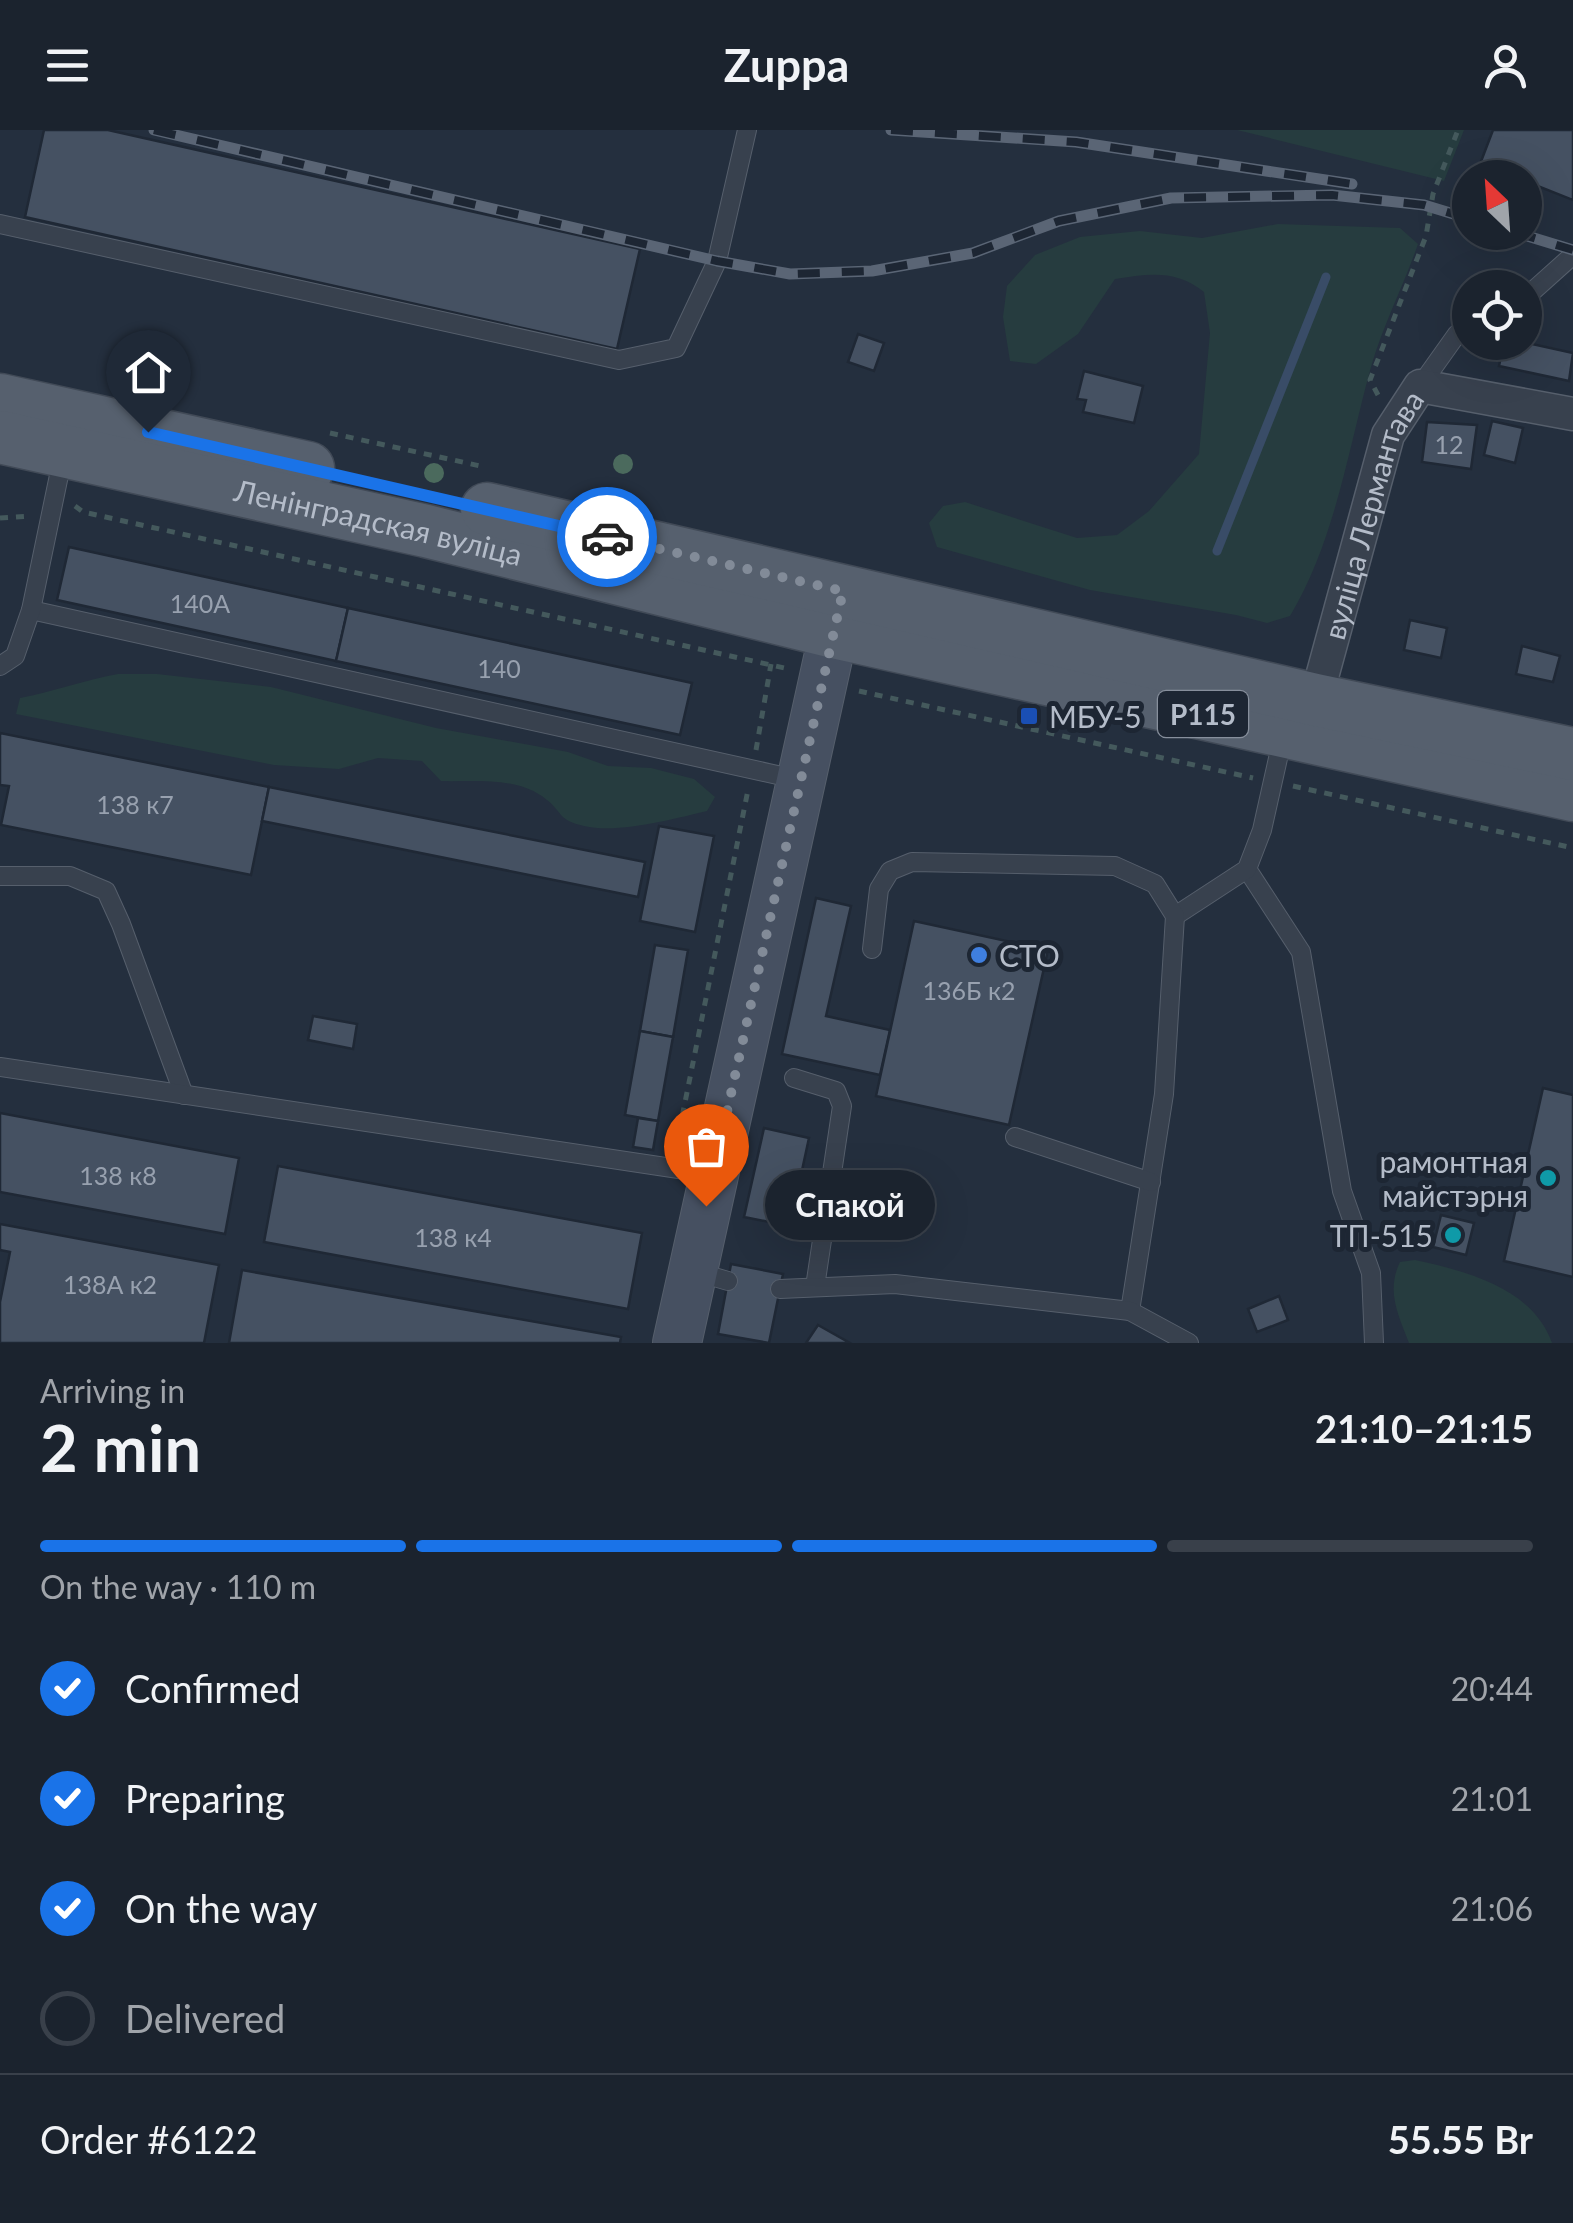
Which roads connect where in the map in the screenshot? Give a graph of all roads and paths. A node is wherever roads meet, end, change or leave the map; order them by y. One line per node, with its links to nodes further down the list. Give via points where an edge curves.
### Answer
1 (747, 130): 3 (lane, via 716,261 676,348 619,360)
2 (1458, 130): 10 (path, via 1432,194 1426,236 1370,380)
3 (0, 224)
4 (1573, 256): 5 (lane)
5 (1542, 283)
6 (1452, 341): 7 (lane)
7 (1420, 386): 9 (street, вуліца Лермантава); 10 (street, вуліца Лермантава)
8 (0, 400): 12 (main road, Ленінградская вуліца / Р115)
9 (1573, 414)
10 (1394, 427): 19 (street, вуліца Лермантава)
11 (0, 437): 12 (main road, Ленінградская вуліца / Р115)
12 (63, 452): 13 (lane); 14 (main road, Ленінградская вуліца / Р115); 15 (path, via 82,512)
13 (31, 610): 16 (lane, via 15,656); 21 (lane)
14 (838, 611): 19 (main road, Ленінградская вуліца / Р115); 22 (main road)
15 (772, 664): 17 (path); 21 (path)
16 (0, 666)
17 (794, 670)
18 (846, 688): 23 (path)
19 (1302, 722): 20 (main road, Ленінградская вуліца / Р115); 23 (lane); 24 (main road, Ленінградская вуліца / Р115)
20 (1573, 754)
21 (752, 769): 22 (lane); 34 (path)
22 (801, 780): 34 (main road)
23 (1273, 782): 25 (path); 26 (lane)
24 (1573, 796)
25 (1573, 848)
26 (1247, 870): 28 (lane); 41 (lane, via 1301,952 1342,1190 1371,1272)
27 (0, 876): 32 (lane, via 70,876 106,890)
28 (1175, 916): 29 (lane, via 1155,884 1115,866 912,862 890,872 879,890); 35 (lane, via 1164,1094)
29 (872, 948)
30 (0, 1067): 32 (lane)
31 (794, 1078): 36 (lane, via 836,1091 842,1106)
32 (184, 1094): 34 (lane)
33 (1015, 1137): 35 (lane)
34 (692, 1171): 39 (main road, via 710,1276)
35 (1151, 1182): 38 (lane)
36 (815, 1288): 37 (lane); 38 (lane, via 896,1284)
37 (780, 1289)
38 (1130, 1311): 40 (lane)
39 (676, 1343)
40 (1189, 1343)
41 (1374, 1343)

